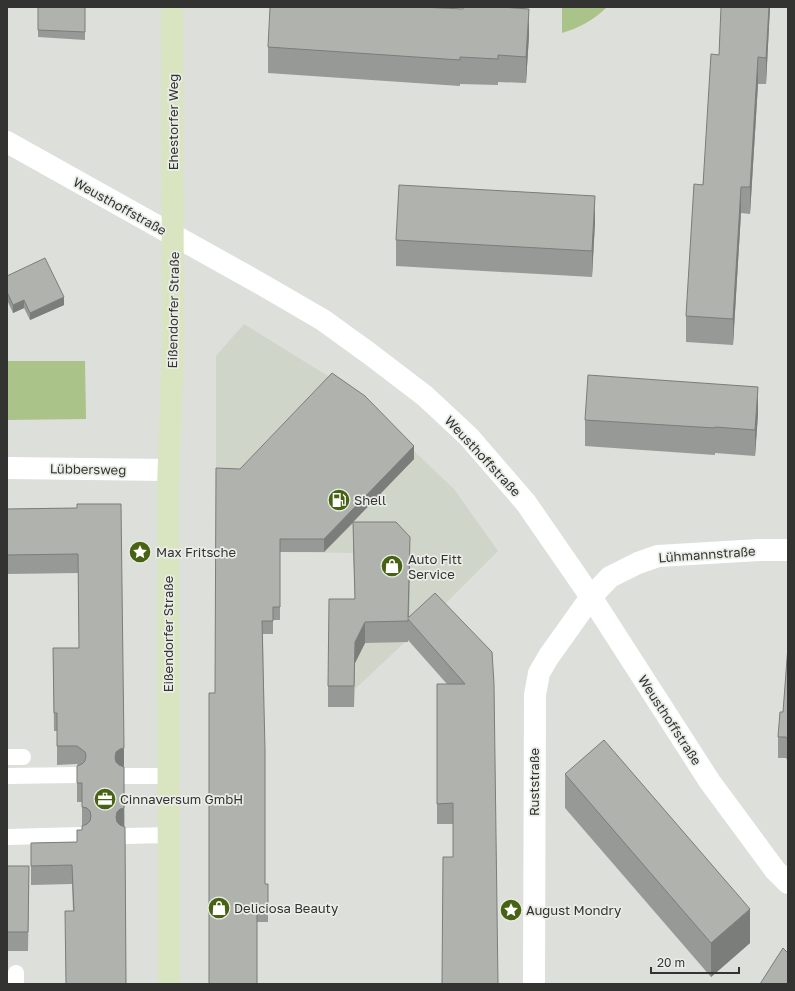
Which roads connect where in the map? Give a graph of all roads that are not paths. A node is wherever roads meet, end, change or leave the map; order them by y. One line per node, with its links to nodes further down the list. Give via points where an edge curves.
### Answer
1 (172, 7): 3 (main road, Ehestorfer Weg)
2 (7, 142): 3 (street, Weusthoffstraße)
3 (174, 236): 5 (main road, Eißendorfer Straße); 7 (street, Weusthoffstraße, via 323,320 425,396 469,436 526,503)
4 (7, 468): 5 (street, Lübbersweg)
5 (168, 470): 13 (main road, Eißendorfer Straße)
6 (788, 550): 7 (street, Lühmannstraße, via 658,556 610,577)
7 (591, 597): 18 (street, Weusthoffstraße, via 710,782 775,870); 20 (street, Ruststraße, via 548,656 539,673 535,695)
8 (7, 757): 9 (lane)
9 (23, 757)
10 (77, 775): 11 (lane)
11 (7, 776)
12 (124, 776): 13 (lane)
13 (168, 776): 15 (main road, Eißendorfer Straße)
14 (82, 835): 17 (lane)
15 (169, 835): 16 (lane); 19 (main road, Eißendorfer Straße)
16 (125, 836)
17 (7, 837)
18 (788, 883)
19 (169, 984)
20 (534, 984)

